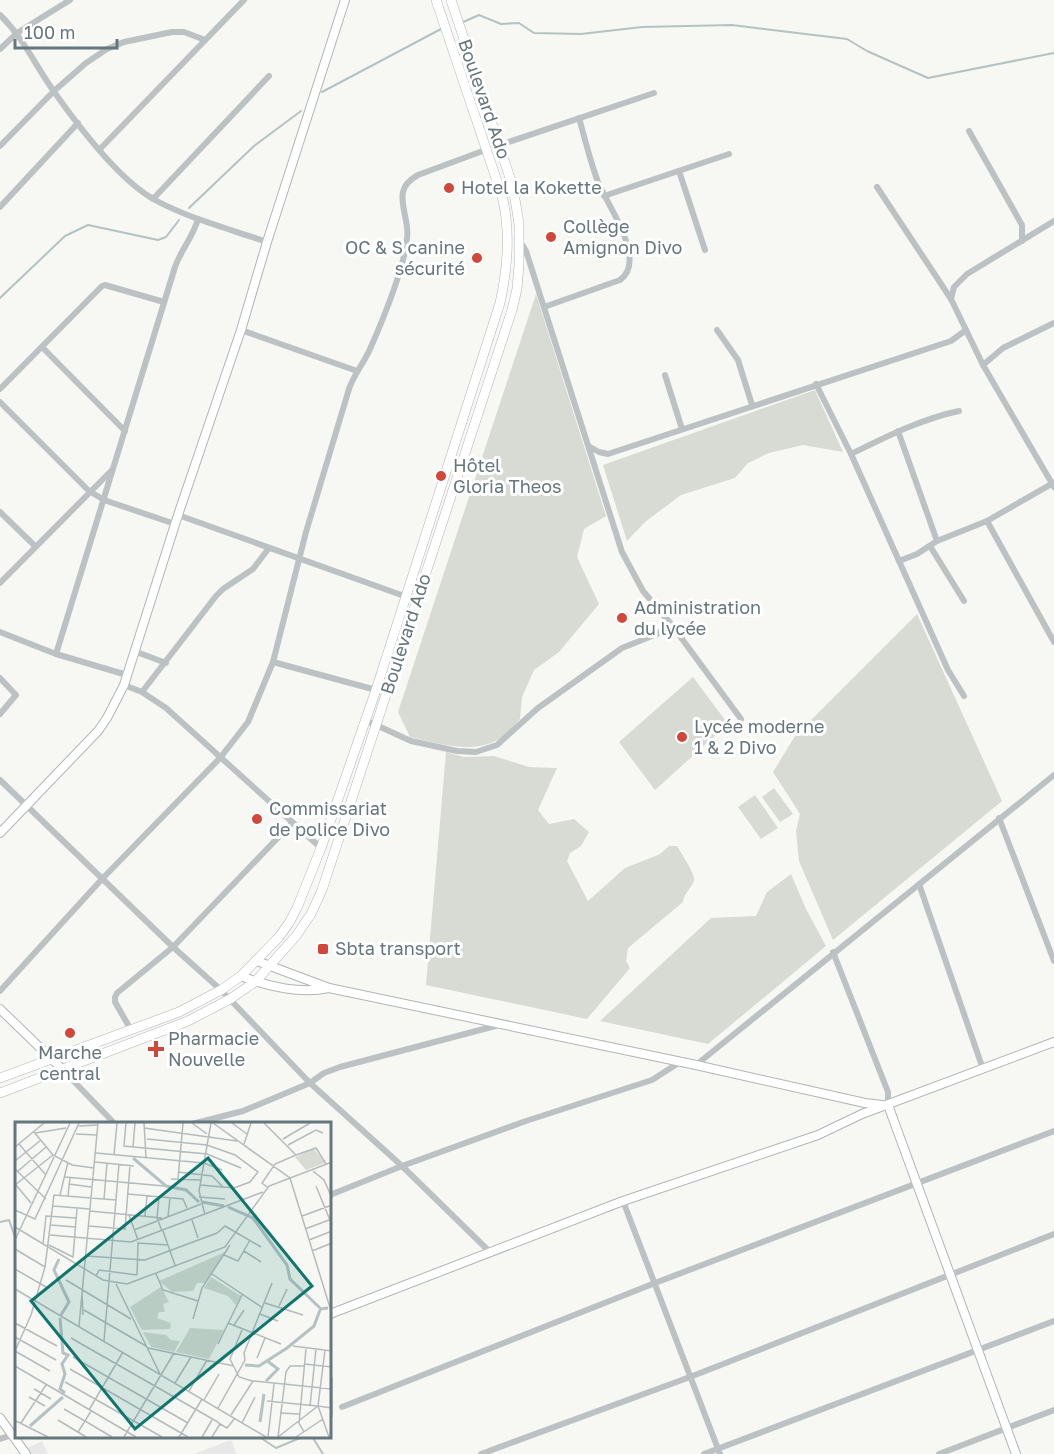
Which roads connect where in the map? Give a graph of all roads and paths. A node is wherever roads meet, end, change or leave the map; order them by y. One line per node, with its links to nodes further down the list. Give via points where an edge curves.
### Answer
1 (70, 0): 7 (street)
2 (244, 0): 8 (street)
3 (345, 0): 30 (street)
4 (436, 0): 19 (main road, Boulevard Ado)
5 (451, 0): 16 (main road, Boulevard Ado)
6 (0, 15): 7 (street)
7 (17, 33): 9 (street); 11 (street)
8 (205, 40): 11 (street, via 179,31 123,42 96,56); 18 (street)
9 (0, 49)
10 (269, 76): 24 (street)
11 (54, 92): 14 (street); 17 (street)
12 (654, 93): 13 (street)
13 (579, 118): 16 (street); 23 (street)
14 (78, 123): 18 (street); 25 (street)
15 (969, 131): 29 (street, via 1022,225)
16 (500, 145): 19 (street); 28 (main road, Boulevard Ado, via 513,187)
17 (0, 146)
18 (100, 149): 24 (street)
19 (488, 149): 41 (street, via 418,175 404,186 408,232 405,254 370,349); 68 (main road, Boulevard Ado, via 507,214 507,272)
20 (729, 154): 21 (street)
21 (679, 171): 23 (street); 31 (street)
22 (878, 187): 32 (street)
23 (604, 196): 34 (street, via 629,253 625,277)
24 (153, 199): 26 (street)
25 (0, 207)
26 (198, 219): 30 (street); 33 (street, via 179,256)
27 (1054, 221): 29 (street)
28 (519, 240): 34 (street); 86 (main road, Boulevard Ado, via 512,310)
29 (1022, 241): 32 (street, via 967,274 954,286)
30 (267, 242): 36 (street)
31 (705, 250)
32 (951, 298): 38 (street)
33 (164, 302): 39 (street, via 105,285); 49 (street)
34 (544, 307): 51 (street)
35 (1054, 323): 40 (street, via 1004,348)
36 (241, 330): 41 (street); 58 (street)
37 (717, 330): 46 (street, via 738,360)
38 (966, 330): 40 (street); 43 (street, via 951,340)
39 (42, 347): 44 (street); 49 (street)
40 (983, 365): 54 (street)
41 (357, 371): 65 (street)
42 (665, 375): 48 (street)
43 (816, 384): 46 (street); 52 (street)
44 (0, 389)
45 (0, 402): 55 (street)
46 (752, 405): 48 (street)
47 (959, 411): 50 (street)
48 (682, 429): 51 (street, via 608,454)
49 (125, 431): 53 (street)
50 (898, 431): 52 (street); 61 (street)
51 (589, 447): 70 (street, via 622,552 643,591)
52 (851, 454): 66 (street)
53 (113, 469): 55 (street); 56 (street)
54 (1053, 484): 59 (street)
55 (89, 491): 56 (street); 62 (street)
56 (104, 500): 60 (street); 74 (street)
57 (0, 512): 62 (street)
58 (178, 514): 60 (street); 64 (street)
59 (987, 521): 61 (street); 72 (street)
60 (175, 524): 73 (street)
61 (937, 541): 63 (street)
62 (35, 546): 67 (street)
63 (930, 546): 66 (street); 69 (street)
64 (269, 548): 65 (street); 76 (street, via 254,569 216,596)
65 (300, 559): 68 (street); 75 (street)
66 (899, 561): 82 (street, via 948,670)
67 (0, 583)
68 (407, 597): 80 (main road, Boulevard Ado)
69 (964, 601)
70 (671, 624): 84 (street); 86 (street, via 622,648 538,708 497,745 476,752 457,751 411,741)
71 (0, 632): 74 (street)
72 (1054, 642)
73 (135, 651): 76 (street); 77 (street)
74 (56, 654): 77 (street)
75 (273, 662): 80 (street); 87 (street, via 248,722)
76 (166, 663): 81 (street)
77 (127, 675): 79 (street)
78 (0, 678): 83 (street, via 16,695)
79 (124, 685): 81 (street); 90 (street, via 98,731)
80 (376, 690): 85 (main road, Boulevard Ado)
81 (142, 692): 87 (street, via 166,708)
82 (964, 696)
83 (0, 714)
84 (741, 719)
85 (365, 720): 86 (street); 94 (main road, Boulevard Ado)
86 (377, 724): 101 (main road, Boulevard Ado, via 322,890 296,936)
87 (220, 758): 92 (street); 95 (street)
88 (1054, 774): 91 (street)
89 (0, 780): 90 (street)
90 (27, 805): 93 (street); 95 (street)
91 (999, 818): 96 (street); 100 (street)
92 (292, 823): 94 (street); 97 (street)
93 (0, 833)
94 (321, 848): 99 (main road, Boulevard Ado, via 293,916)
95 (102, 879): 97 (street); 106 (street)
96 (919, 884): 98 (street); 116 (street)
97 (173, 947): 105 (street); 110 (street, via 114,997)
98 (833, 952): 114 (street); 120 (street, via 888,1092)
99 (257, 961): 101 (street); 102 (main road, Boulevard Ado)
100 (1054, 961)
101 (269, 966): 103 (main road, Boulevard Ado); 104 (street)
102 (242, 976): 103 (street); 105 (main road, Boulevard Ado)
103 (255, 982): 104 (street, via 317,991); 107 (main road, Boulevard Ado)
104 (329, 988): 109 (street)
105 (220, 990): 107 (street); 110 (main road, Boulevard Ado, via 179,1012)
106 (0, 991)
107 (230, 999): 115 (main road, Boulevard Ado, via 188,1021); 118 (street)
108 (0, 1009): 112 (street)
109 (502, 1024): 113 (street); 118 (street, via 340,1066)
110 (131, 1030): 112 (main road, Boulevard Ado)
111 (1054, 1041): 116 (street)
112 (52, 1058): 115 (street); 117 (main road, Boulevard Ado)
113 (680, 1062): 114 (street); 124 (street, via 652,1080)
114 (696, 1065): 120 (street)
115 (62, 1069): 119 (main road, Boulevard Ado); 121 (street)
116 (983, 1069): 120 (street)
117 (0, 1078)
118 (310, 1083): 122 (street, via 243,1111); 124 (street)
119 (0, 1093)
120 (888, 1105): 125 (street); 127 (street, via 818,1135)
121 (113, 1122)
122 (200, 1122)
123 (1054, 1131): 125 (street)
124 (402, 1166): 126 (street); 129 (street)
125 (917, 1184): 130 (street); 131 (street)
126 (332, 1194)
127 (623, 1202): 129 (street); 131 (street)
128 (1054, 1234): 130 (street)
129 (491, 1253): 132 (street)
130 (949, 1274): 134 (street); 135 (street)
131 (655, 1283): 135 (street); 136 (street)
132 (332, 1313)
133 (1054, 1321): 134 (street)
134 (978, 1351): 139 (street); 143 (street)
135 (690, 1377): 143 (street); 145 (street)
136 (342, 1407)
137 (1054, 1410): 139 (street)
138 (0, 1419): 140 (street)
139 (1006, 1429): 147 (street); 148 (street)
140 (14, 1434): 141 (street)
141 (0, 1439)
142 (17, 1439): 144 (street)
143 (719, 1451): 146 (street)
144 (26, 1454)
145 (481, 1454)
146 (704, 1454)
147 (939, 1454)
148 (1016, 1454)

